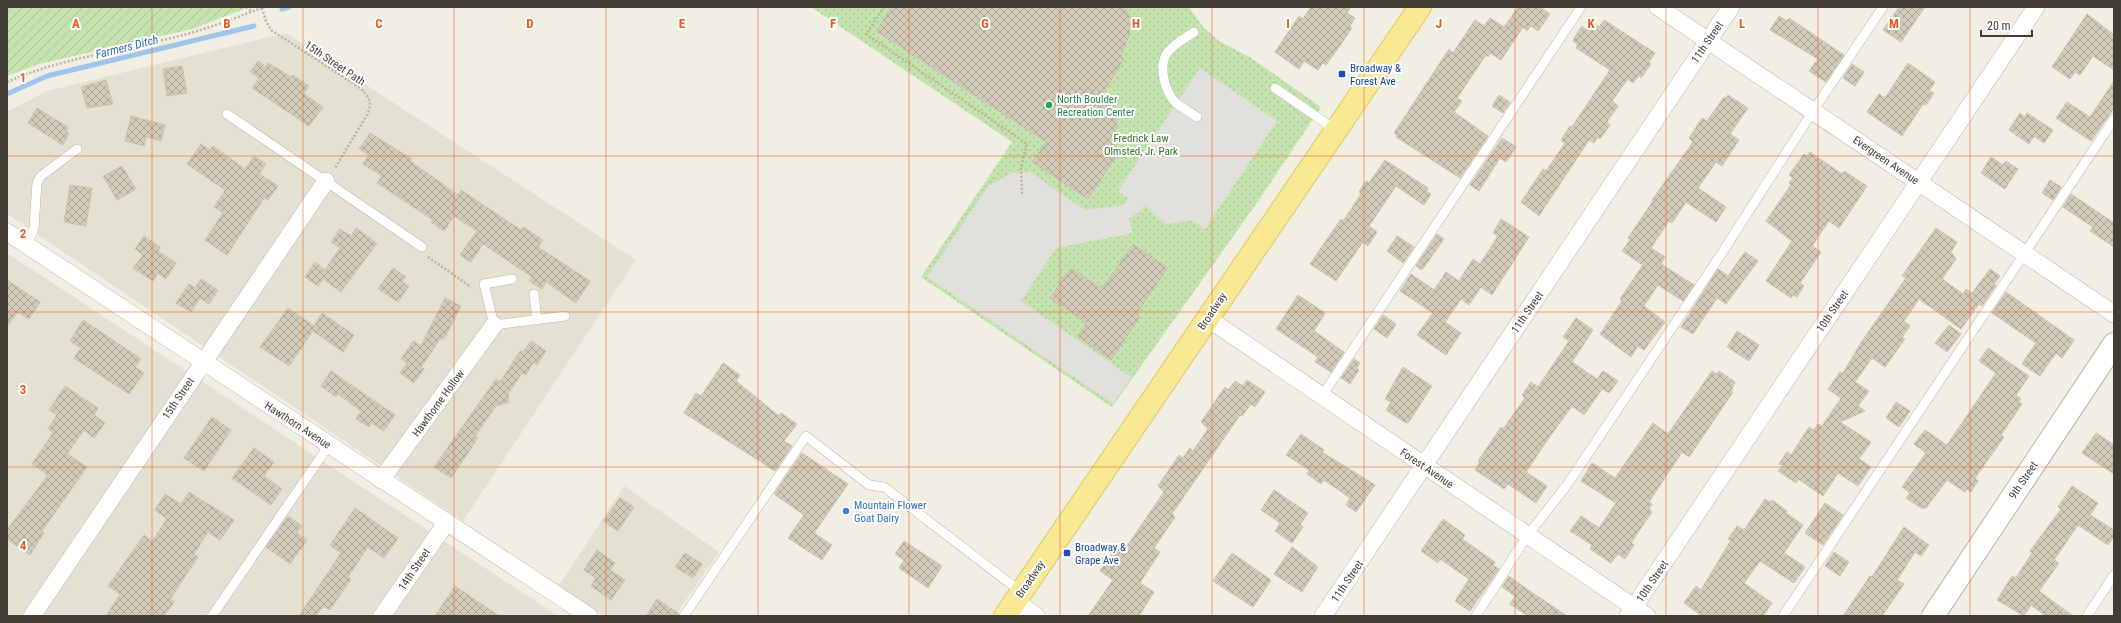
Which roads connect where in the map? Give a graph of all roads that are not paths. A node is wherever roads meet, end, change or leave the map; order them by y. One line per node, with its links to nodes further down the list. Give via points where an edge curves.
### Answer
1 (1420, 7): 14 (main road, Broadway)
2 (1581, 7): 31 (lane)
3 (1658, 7): 8 (street, Evergreen Avenue)
4 (1731, 7): 8 (street, 11th Street)
5 (1884, 7): 10 (lane)
6 (2036, 7): 17 (street, 10th Street)
7 (1194, 32): 12 (lane, via 1171,49 1162,64 1167,90 1176,103)
8 (1708, 41): 10 (street, Evergreen Avenue); 33 (street, 11th Street)
9 (1275, 88): 14 (lane)
10 (1813, 111): 17 (street, Evergreen Avenue); 36 (lane, via 1720,256 1571,478)
11 (227, 114): 16 (lane)
12 (1197, 117)
13 (2114, 119): 21 (lane)
14 (1336, 130): 26 (main road, Broadway)
15 (77, 149): 19 (lane, via 41,176 37,183 34,228)
16 (326, 181): 20 (lane); 30 (street, 15th Street)
17 (1919, 182): 21 (street, Evergreen Avenue); 39 (street, 10th Street)
18 (7, 232): 19 (street, Hawthorn Avenue)
19 (27, 246): 30 (street, Hawthorn Avenue)
20 (422, 247)
21 (2024, 253): 24 (street, Evergreen Avenue); 48 (lane)
22 (512, 279): 28 (lane, via 484,284)
23 (534, 294): 27 (lane)
24 (2114, 314)
25 (565, 316): 27 (lane)
26 (1207, 318): 31 (street, Forest Avenue); 38 (main road, Broadway)
27 (537, 320): 28 (lane)
28 (494, 325): 34 (street, Hawthorne Hollow)
29 (2114, 344): 49 (street, 9th Street)
30 (203, 362): 32 (street, Hawthorn Avenue); 40 (street, 15th Street)
31 (1322, 396): 33 (street, Forest Avenue)
32 (329, 445): 34 (street, Hawthorn Avenue); 41 (lane)
33 (1424, 466): 36 (street, Forest Avenue); 46 (street, 11th Street)
34 (382, 480): 35 (street, Hawthorn Avenue)
35 (446, 523): 42 (street, 14th Street); 43 (street, Hawthorn Avenue)
36 (1527, 536): 39 (street, Forest Avenue); 47 (lane)
37 (2114, 575): 50 (lane)
38 (1014, 603): 44 (lane, via 884,487 869,485 806,436); 45 (street)
39 (1637, 613)
40 (32, 616)
41 (212, 616)
42 (382, 616)
43 (589, 616)
44 (684, 616)
45 (1036, 616)
46 (1324, 616)
47 (1476, 616)
48 (1784, 616)
49 (1932, 616)
50 (2087, 616)

